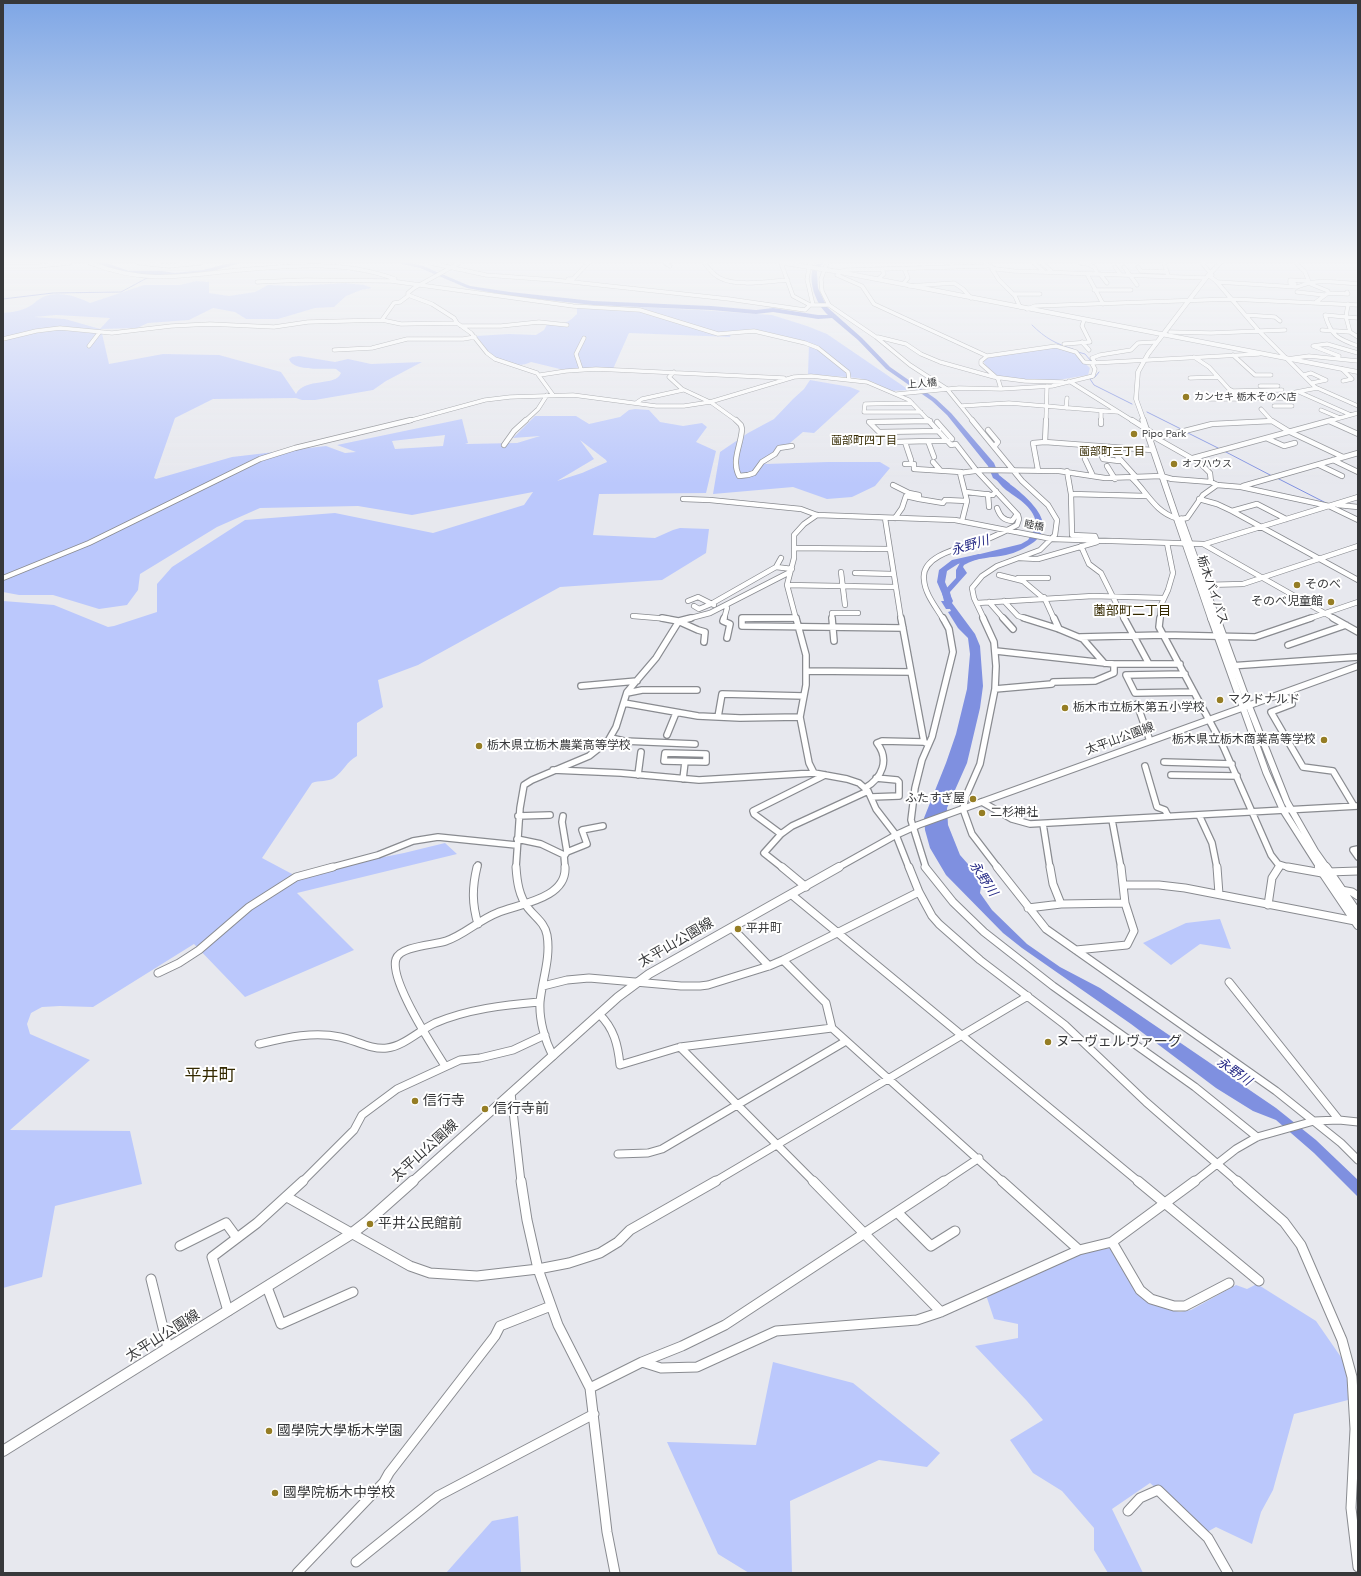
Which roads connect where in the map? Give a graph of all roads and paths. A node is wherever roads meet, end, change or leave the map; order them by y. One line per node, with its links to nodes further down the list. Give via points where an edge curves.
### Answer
1 (14, 337): 14 (street)
2 (96, 337): 18 (street)
3 (475, 337): 20 (street, via 407,339 372,348); 38 (street, via 495,359)
4 (780, 337): 45 (street, via 816,347 848,372)
5 (876, 337): 41 (street, via 906,344 940,362); 57 (street)
6 (945, 337): 25 (street)
7 (1087, 337): 15 (street, via 1090,342)
8 (1162, 337): 16 (main road, 栃木バイパス)
9 (1164, 337): 27 (main road, 栃木バイパス)
10 (1178, 337): 23 (main road)
11 (1265, 337): 28 (street)
12 (1336, 337): 19 (street)
13 (584, 338): 33 (street, via 576,354)
14 (3, 339)
15 (1082, 342): 17 (street); 21 (street)
16 (1155, 342): 27 (main road, 栃木バイパス); 31 (street, via 1142,342 1130,350 1100,355 1092,358)
17 (1064, 344)
18 (89, 346)
19 (1358, 346)
20 (334, 350)
21 (1089, 350)
22 (1358, 353): 29 (street, via 1327,344 1313,346)
23 (1259, 354): 24 (street); 28 (main road)
24 (1233, 355): 26 (street); 39 (street, via 1255,375)
25 (987, 356): 31 (street, via 1056,346 1076,352 1084,362); 41 (street, via 981,364)
26 (1194, 357): 27 (street); 42 (street)
27 (1147, 359): 31 (street); 96 (main road, 栃木バイパス, via 1140,391)
28 (1287, 359): 29 (street, via 1309,356); 34 (main road); 40 (street)
29 (1348, 359): 30 (street); 34 (street, via 1341,366)
30 (1358, 361)
31 (1094, 362): 46 (street, via 1093,376)
32 (617, 364): 35 (street)
33 (581, 369): 35 (street); 38 (street)
34 (1342, 369): 37 (main road); 47 (street, via 1352,379)
35 (631, 370): 36 (street)
36 (674, 372): 44 (street); 56 (street, via 669,377)
37 (1358, 372)
38 (540, 375): 64 (street)
39 (1271, 375)
40 (1304, 375): 50 (street); 50 (street, via 1311,373 1326,380)
41 (996, 377): 48 (street); 55 (street)
42 (1218, 377): 43 (street); 58 (street)
43 (1190, 378)
44 (785, 379): 45 (street, via 804,376); 69 (street)
45 (850, 379): 61 (street, via 868,382)
46 (1069, 381): 48 (street); 83 (street)
47 (1342, 381)
48 (1064, 382): 51 (street, 上人橋)
49 (1275, 382): 53 (street)
50 (1312, 383): 54 (street)
51 (1047, 386): 55 (street, 上人橋); 73 (street)
52 (1260, 386): 53 (street)
53 (1278, 386): 59 (street)
54 (1317, 388): 60 (street); 77 (street)
55 (1001, 389): 57 (street, 上人橋)
56 (683, 390): 69 (street); 70 (street, via 642,399)
57 (945, 390): 61 (street, 上人橋); 72 (street)
58 (1233, 390): 59 (street); 67 (street)
59 (1282, 390): 62 (street)
60 (1299, 392): 62 (street); 85 (street)
61 (896, 394): 71 (street)
62 (1286, 394): 68 (street, via 1289,398)
63 (547, 395): 64 (street); 106 (street, via 537,411 514,430); 182 (street, via 485,400 439,414 270,455 89,543)
64 (553, 395): 70 (street)
65 (1067, 398): 78 (street)
66 (1207, 399): 67 (street)
67 (1238, 399): 68 (street)
68 (1275, 399): 75 (street)
69 (710, 402): 70 (street, via 675,406); 107 (street, via 743,428 736,452 736,470 739,476 757,472 762,463 772,458 779,448)
70 (636, 403)
71 (912, 403): 82 (street); 82 (street, via 866,404 864,412); 105 (street, via 925,411)
72 (961, 406): 73 (street, via 1009,403); 108 (street)
73 (1046, 406): 78 (street); 103 (street)
74 (1274, 406): 75 (street)
75 (1281, 406): 76 (street)
76 (1292, 406)
77 (1358, 406)
78 (1066, 408): 81 (street)
79 (1261, 409): 88 (street)
80 (1321, 410): 86 (street)
81 (1101, 411): 83 (street); 91 (street)
82 (921, 412): 87 (street)
83 (1118, 412): 96 (street)
84 (1358, 413): 85 (street)
85 (1351, 415): 86 (street)
86 (1340, 418): 89 (street)
87 (930, 421): 94 (street); 94 (street, via 869,422 878,432)
88 (1272, 421): 90 (street); 92 (street)
89 (1329, 421): 95 (street); 97 (street)
90 (1245, 422): 92 (street, via 1249,426); 96 (street)
91 (1101, 424)
92 (1279, 425): 95 (street)
93 (988, 430): 108 (street, via 998,442)
94 (939, 431): 100 (street)
95 (1290, 432): 98 (street); 113 (street)
96 (1150, 433): 110 (main road, 栃木バイパス); 114 (street); 132 (main road, 栃木バイパス)
97 (1358, 434)
98 (1266, 438): 104 (street, via 1284,446); 114 (street)
99 (928, 441): 100 (street); 102 (street); 123 (street)
100 (948, 441): 105 (street, via 951,445)
101 (893, 442): 102 (street)
102 (905, 442): 116 (street)
103 (1045, 442): 109 (street); 125 (street, via 1032,445)
104 (1295, 443)
105 (956, 444): 124 (street)
106 (504, 445)
107 (792, 446)
108 (994, 447): 122 (street)
109 (1109, 447): 110 (street); 118 (street)
110 (1152, 450): 132 (main road, 栃木バイパス)
111 (1358, 453): 113 (street)
112 (1100, 454): 118 (street, via 1103,458)
113 (1343, 457): 117 (street)
114 (1193, 458): 134 (street, via 1207,469)
115 (1085, 459): 129 (street)
116 (911, 460)
117 (1334, 460): 120 (street); 128 (street)
118 (1119, 461): 131 (street)
119 (905, 464): 123 (street, via 914,464 914,469)
120 (1319, 465): 130 (street); 137 (street)
121 (1107, 466): 133 (street)
122 (1011, 469): 124 (street); 125 (street); 163 (street, via 1054,513 1057,526)
123 (940, 470): 127 (street)
124 (979, 470): 127 (street); 138 (street)
125 (1038, 470): 126 (street)
126 (1067, 471): 129 (street); 141 (street)
127 (961, 472): 139 (street)
128 (1358, 472)
129 (1093, 476): 133 (street)
130 (1342, 476)
131 (1134, 477): 132 (street); 133 (street); 142 (street)
132 (1164, 477): 134 (street); 157 (main road, 栃木バイパス)
133 (1115, 479)
134 (1211, 482): 136 (street)
135 (893, 485): 145 (street, via 919,495)
136 (1217, 485): 137 (street); 146 (street)
137 (1241, 487): 148 (street)
138 (996, 491): 140 (street, via 995,494); 153 (street)
139 (966, 492): 140 (street); 147 (street)
140 (988, 494): 149 (street)
141 (1071, 494): 142 (street); 164 (street, via 1072,535 1095,536)
142 (1146, 496): 157 (street, via 1172,518)
143 (1358, 497): 148 (street)
144 (682, 499): 154 (street, 睦橋, via 801,509)
145 (919, 499): 147 (street, via 943,503 945,500); 156 (street, via 906,496)
146 (1199, 499): 152 (street); 157 (street, via 1187,518)
147 (967, 501): 160 (street, via 967,510)
148 (1332, 505): 150 (street); 158 (street); 159 (street)
149 (989, 507)
150 (1358, 507)
151 (998, 508): 153 (street, via 1003,520 1012,521)
152 (1232, 511): 158 (street, via 1257,504); 161 (street)
153 (1017, 514): 162 (street, via 1017,525)
154 (817, 515): 155 (street, 睦橋); 170 (street, via 797,530)
155 (885, 518): 156 (street, 睦橋); 171 (street)
156 (895, 518): 160 (street, 睦橋)
157 (1179, 518): 166 (main road, 栃木バイパス)
158 (1286, 519): 161 (street)
159 (1358, 520)
160 (962, 521): 162 (street, 睦橋)
161 (1261, 527): 167 (street); 174 (street)
162 (1008, 530): 163 (street, 睦橋); 251 (street, via 941,555 930,562 922,573 923,584 949,629 953,652 938,713)
163 (1050, 538): 164 (street, 睦橋); 172 (street, via 1040,550)
164 (1097, 542): 165 (street); 168 (street)
165 (1167, 543): 166 (street); 192 (street, via 1173,572)
166 (1187, 543): 167 (street); 188 (main road, 栃木バイパス); 217 (main road, 栃木バイパス)
167 (1204, 544): 181 (street)
168 (1081, 546): 172 (street, via 1038,559); 190 (street, via 1089,564 1101,573)
169 (1358, 546): 174 (street)
170 (794, 548): 171 (street); 176 (street)
171 (889, 549): 179 (street)
172 (1018, 557): 197 (street, via 991,570 976,582 972,591)
173 (781, 558): 175 (street)
174 (1320, 559): 181 (street); 185 (street)
175 (776, 567): 176 (street); 198 (street)
176 (791, 570): 186 (street); 201 (street)
177 (841, 572): 187 (street)
178 (855, 573): 179 (street)
179 (893, 574): 189 (street)
180 (999, 575): 183 (street)
181 (1263, 577): 188 (street, via 1242,584); 203 (street)
182 (3, 578)
183 (1018, 578): 184 (street); 191 (street)
184 (1048, 578)
185 (1358, 580)
186 (787, 585): 187 (street); 205 (street)
187 (843, 586): 189 (street); 200 (street)
188 (1205, 586): 217 (main road, 栃木バイパス)
189 (896, 587): 210 (street)
190 (1110, 595): 191 (street); 192 (street); 215 (street)
191 (1043, 597): 194 (street); 212 (street)
192 (1163, 598): 214 (street, via 1159,627)
193 (688, 601): 198 (street, via 698,597)
194 (1004, 601): 195 (street); 212 (street, via 1018,616)
195 (989, 602): 197 (street); 211 (street)
196 (1358, 602): 203 (street)
197 (977, 603): 222 (street)
198 (711, 604): 199 (street, via 699,609); 201 (street)
199 (694, 606)
200 (845, 606)
201 (723, 607): 206 (street); 218 (street, via 727,608 723,621 730,624)
202 (858, 613): 209 (street, via 832,613)
203 (1325, 613): 207 (street); 217 (street, via 1254,638)
204 (633, 616): 206 (street)
205 (796, 618): 208 (street); 208 (street, via 742,618 742,626)
206 (679, 621): 220 (street, via 705,632); 233 (street, via 656,658)
207 (1346, 625): 213 (street); 221 (street)
208 (798, 626): 209 (street); 230 (street, via 806,655)
209 (833, 626): 210 (street); 219 (street)
210 (903, 628): 231 (street)
211 (1013, 629)
212 (1059, 629): 216 (street)
213 (1358, 632)
214 (1164, 635): 215 (street); 217 (street); 227 (street)
215 (1134, 636): 216 (street); 226 (street)
216 (1080, 637): 224 (street)
217 (1220, 637): 228 (main road, 栃木バイパス)
218 (727, 638)
219 (834, 641)
220 (704, 642)
221 (1288, 645)
222 (996, 651): 224 (street); 236 (street)
223 (1358, 657): 228 (street)
224 (1104, 663): 225 (street)
225 (1114, 664): 226 (street); 236 (street, via 1114,673 1095,681 1054,682)
226 (1149, 664): 227 (street)
227 (1180, 664): 232 (street)
228 (1231, 666): 243 (main road, 栃木バイパス)
229 (1358, 666): 239 (main road, 太平山公園線)
230 (807, 671): 231 (street); 240 (street)
231 (911, 672): 251 (street)
232 (1185, 674): 237 (street); 237 (street, via 1126,675 1135,693)
233 (637, 681): 234 (street); 238 (street)
234 (581, 686)
235 (696, 690): 238 (street, via 642,690)
236 (995, 690): 270 (street, via 980,764)
237 (1194, 692): 247 (street)
238 (627, 693): 241 (street)
239 (1282, 694): 243 (main road, 太平山公園線); 269 (street, via 1292,704 1271,712 1304,767 1333,771)
240 (804, 696): 245 (street, via 722,694); 246 (street)
241 (624, 703): 244 (street); 249 (street)
242 (1137, 704): 250 (street)
243 (1245, 707): 247 (main road, 太平山公園線); 271 (main road, 栃木バイパス)
244 (676, 713): 245 (street); 248 (street)
245 (718, 717): 246 (street)
246 (800, 717): 259 (street)
247 (1210, 720): 250 (main road, 太平山公園線); 256 (street)
248 (667, 735)
249 (611, 738): 252 (street, via 624,742); 258 (street, via 599,749)
250 (1150, 741): 268 (main road, 太平山公園線)
251 (926, 743): 264 (street, via 877,743 883,750 885,761); 281 (street, via 915,788 911,820)
252 (695, 744)
253 (641, 752): 261 (street)
254 (685, 762): 254 (street, via 664,761 665,752 706,754 706,762); 265 (street)
255 (1164, 762): 256 (street)
256 (1232, 764): 263 (street)
257 (1145, 766): 277 (street, via 1157,807 1165,810)
258 (553, 770): 261 (street); 275 (street, via 524,785)
259 (814, 773): 260 (street); 265 (street)
260 (825, 774): 266 (street, via 859,783); 282 (street, via 753,811)
261 (638, 775): 265 (street)
262 (1171, 775): 263 (street)
263 (1237, 776): 272 (street)
264 (876, 778): 266 (street); 267 (street, via 897,780 899,796)
265 (683, 779)
266 (866, 790): 267 (street); 282 (street)
267 (871, 798): 283 (street, via 876,809)
268 (982, 802): 270 (main road, 太平山公園線); 279 (street, via 1019,822)
269 (1356, 806): 271 (street)
270 (961, 810): 281 (main road, 太平山公園線); 303 (street, via 972,834)
271 (1287, 810): 272 (street); 291 (main road, 栃木バイパス, via 1300,839)
272 (1253, 812): 274 (street); 289 (street, via 1271,855)
273 (550, 815): 275 (street)
274 (1199, 815): 277 (street); 296 (street, via 1213,843)
275 (518, 816): 284 (street)
276 (563, 816): 286 (street)
277 (1168, 816): 278 (street)
278 (1112, 820): 279 (street); 292 (street, via 1120,855)
279 (1043, 824): 300 (street, via 1053,884)
280 (603, 826): 286 (street, via 582,830 587,844)
281 (916, 826): 283 (main road, 太平山公園線); 333 (street, via 924,866 953,902 979,928 1053,986)
282 (781, 834): 293 (street, via 764,853)
283 (896, 835): 293 (main road, 太平山公園線); 295 (street)
284 (516, 842): 286 (street, via 532,841); 301 (street, via 515,864); 311 (street, via 438,836 296,877 249,907 199,950)
285 (1358, 850): 287 (street, via 1353,850)
286 (566, 854): 301 (street, via 565,871 558,887)
287 (1358, 857)
288 (478, 865): 305 (street, via 472,887 472,905)
289 (1280, 865): 291 (street); 302 (street, via 1272,878)
290 (1358, 871): 291 (street)
291 (1325, 872): 294 (main road, 栃木バイパス); 304 (main road, 栃木バイパス)
292 (1123, 885): 296 (street, via 1159,885); 299 (street)
293 (806, 886): 297 (main road, 太平山公園線)
294 (1341, 890): 298 (street); 304 (main road, 栃木バイパス)
295 (919, 892): 307 (street); 315 (street, via 939,924 980,960)
296 (1219, 894): 302 (street)
297 (792, 895): 306 (main road, 太平山公園線); 307 (street)
298 (1358, 896)
299 (1125, 903): 300 (street); 308 (street, via 1134,931 1127,945)
300 (1061, 904): 303 (street)
301 (526, 905): 305 (street, via 497,913); 314 (street, via 540,920 547,933 548,960)
302 (1268, 905): 304 (street)
303 (1028, 908): 308 (street, via 1046,929)
304 (1357, 920)
305 (478, 924): 319 (street, via 447,941 413,948 400,954 396,959 403,991)
306 (732, 928): 310 (street); 312 (main road, 太平山公園線)
307 (838, 932): 309 (street); 321 (street)
308 (1076, 950): 331 (street, via 1243,1067)
309 (783, 960): 310 (street); 318 (street, via 826,1003)
310 (769, 966): 312 (street, via 708,985 681,986)
311 (158, 973)
312 (638, 981): 314 (street, via 589,978); 317 (main road, 太平山公園線)
313 (1229, 982): 330 (street)
314 (543, 986): 316 (street)
315 (1028, 996): 321 (street); 338 (street, via 1065,1025 1146,1102)
316 (539, 1002): 319 (street, via 515,1003 464,1013); 320 (street)
317 (599, 1014): 324 (street, via 609,1022 618,1045 620,1065); 325 (main road, 太平山公園線)
318 (832, 1028): 322 (street); 324 (street)
319 (422, 1029): 323 (street, via 388,1048 370,1046 335,1036 307,1035 290,1036); 326 (street)
320 (545, 1035): 325 (street, via 547,1046); 326 (street, via 513,1050 460,1060)
321 (962, 1035): 327 (street); 340 (street)
322 (846, 1041): 327 (street); 329 (street)
323 (259, 1044)
324 (680, 1047): 329 (street)
325 (553, 1056): 328 (main road, 太平山公園線)
326 (445, 1066): 339 (street, via 397,1089 362,1115 354,1130)
327 (888, 1080): 334 (street); 336 (street)
328 (511, 1093): 344 (main road, 太平山公園線); 349 (street, via 519,1168)
329 (736, 1104): 334 (street); 335 (street, via 662,1149 648,1153)
330 (1339, 1120): 331 (street); 332 (street)
331 (1312, 1121): 333 (street); 337 (street)
332 (1358, 1122)
333 (1259, 1136): 338 (street, via 1236,1149)
334 (777, 1146): 343 (street); 349 (street, via 630,1230 618,1242 600,1253)
335 (618, 1154)
336 (979, 1158): 341 (street); 348 (street)
337 (1358, 1160)
338 (1218, 1164): 340 (street); 365 (street, via 1284,1222 1301,1245 1342,1340 1352,1377 1354,1399 1351,1508)
339 (287, 1197): 344 (street); 345 (street)
340 (1166, 1203): 346 (street); 351 (street)
341 (897, 1212): 342 (street, via 931,1246); 343 (street)
342 (954, 1231)
343 (866, 1233): 357 (street); 359 (street, via 725,1325)
344 (351, 1234): 349 (street, via 410,1266 430,1273 477,1276); 353 (main road, 太平山公園線)
345 (237, 1238): 347 (street, via 226,1223); 356 (street, via 212,1257)
346 (1112, 1242): 348 (street); 352 (street, via 1140,1290 1151,1299 1174,1306 1185,1306)
347 (180, 1246)
348 (1079, 1250): 357 (street)
349 (538, 1269): 355 (street)
350 (151, 1279): 358 (street)
351 (1259, 1281)
352 (1229, 1283)
353 (267, 1287): 354 (street, via 281,1324); 356 (main road, 太平山公園線)
354 (354, 1292)
355 (551, 1306): 360 (street, via 568,1347); 366 (street, via 500,1326 384,1482)
356 (228, 1311): 358 (main road, 太平山公園線)
357 (941, 1312): 359 (street, via 916,1320 776,1331 697,1367 651,1367)
358 (168, 1348): 362 (main road, 太平山公園線)
359 (642, 1362): 360 (street)
360 (590, 1388): 361 (street)
361 (594, 1414): 364 (street, via 438,1496); 367 (street, via 607,1532)
362 (3, 1451)
363 (1128, 1512): 368 (street, via 1132,1503 1140,1497 1158,1490 1208,1538)
364 (356, 1562)
365 (1358, 1567)
366 (297, 1573)
367 (615, 1573)
368 (1228, 1573)

